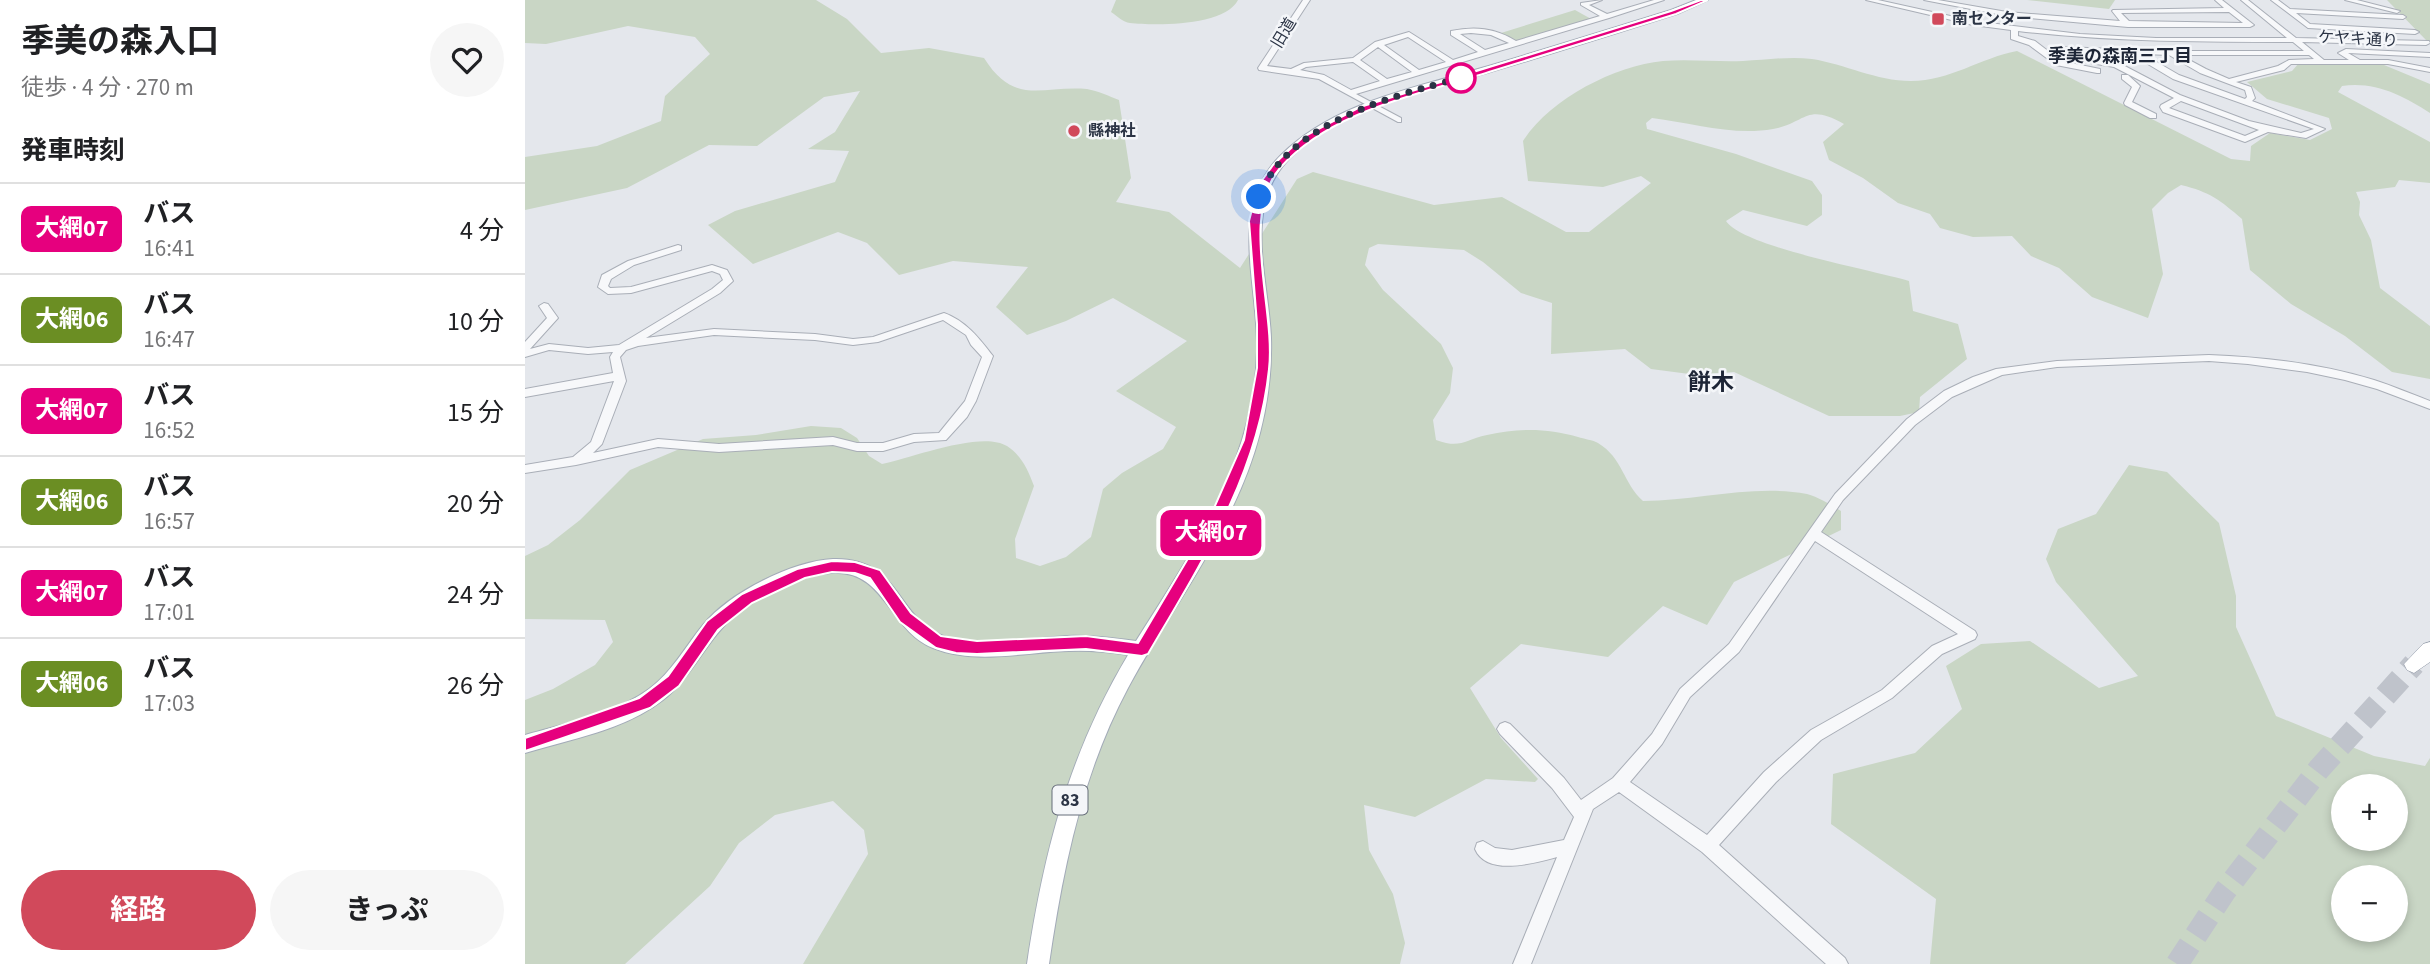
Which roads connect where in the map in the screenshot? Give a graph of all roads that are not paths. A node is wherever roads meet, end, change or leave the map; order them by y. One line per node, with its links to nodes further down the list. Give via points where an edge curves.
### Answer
1 (1307, 0): 46 (street, 旧道, via 1262,68)
2 (1599, 0): 19 (street, via 1583,4)
3 (1661, 0): 14 (street)
4 (1704, 0): 21 (main road, 83)
5 (1871, 0): 27 (street)
6 (1881, 0): 27 (street)
7 (1927, 0): 18 (street)
8 (1966, 0): 18 (street, via 2016,8)
9 (2150, 0): 15 (street)
10 (2218, 0): 16 (street)
11 (2244, 0): 25 (street)
12 (2274, 0): 17 (street)
13 (2348, 0): 20 (street, via 2395,9)
14 (1633, 10): 19 (street); 21 (street)
15 (2160, 10): 16 (street); 22 (street, via 2115,11); 24 (street)
16 (2231, 10): 23 (street)
17 (2289, 11): 20 (street); 26 (street)
18 (2016, 16): 22 (street); 27 (street)
19 (1607, 17): 32 (street)
20 (2403, 17): 28 (street)
21 (1652, 19): 48 (main road, 83)
22 (2128, 25): 24 (street)
23 (2250, 25): 24 (street); 25 (street)
24 (2177, 26)
25 (2277, 26): 26 (street); 29 (street)
26 (2308, 26): 28 (street)
27 (2015, 28): 29 (street, via 2116,36); 30 (street); 56 (street, via 2014,37 2032,43 2059,63 2134,82 2129,103)
28 (2415, 32): 33 (street)
29 (2293, 38): 30 (street); 33 (street, ケヤキ通り); 37 (street)
30 (2156, 40): 36 (street)
31 (1378, 44): 39 (street); 42 (street, via 1409,34); 47 (street)
32 (1515, 44): 35 (street); 35 (street, via 1498,33 1454,33)
33 (2429, 45)
34 (2132, 51): 36 (street); 53 (street, via 2060,49 2090,63 2116,65); 54 (street, via 2176,77)
35 (1485, 53): 42 (street)
36 (2170, 53): 37 (street); 50 (street)
37 (2311, 53): 40 (street)
38 (2430, 55): 41 (street, via 2342,51)
39 (1355, 60): 46 (street, via 1304,65); 51 (street)
40 (2318, 62): 41 (street); 50 (street, via 2289,62)
41 (2359, 62): 44 (street)
42 (1453, 63): 43 (street)
43 (1440, 67): 47 (street); 48 (street)
44 (2418, 68): 45 (street); 49 (street)
45 (2430, 70)
46 (1293, 71): 52 (street, via 1321,77)
47 (1419, 73): 51 (street)
48 (1458, 79): 55 (main road, 83)
49 (2430, 80)
50 (2229, 81): 54 (street, via 2248,89 2251,98)
51 (1386, 82): 52 (street)
52 (1350, 93): 55 (street)
53 (2182, 97): 58 (street); 58 (street, via 2164,107 2166,110 2245,139)
54 (2245, 103): 58 (street, via 2321,129 2302,136)
55 (1371, 106): 57 (street); 70 (main road, 83, via 1307,139 1285,157 1263,186 1255,221 1263,345 1257,416 1210,534)
56 (2154, 116)
57 (1398, 120)
58 (2268, 129)
59 (678, 248): 62 (street, via 617,270 606,277 603,287 631,290 712,268 725,272 728,281)
60 (544, 306): 61 (street, via 553,318)
61 (525, 348)
62 (622, 348): 63 (street, via 549,347); 64 (street, via 615,357); 67 (street, via 714,332 874,340 944,316 970,333 988,356 967,411 942,437 914,438 883,447 833,441 719,448 658,443)
63 (525, 354)
64 (619, 375): 65 (street); 67 (street, via 596,444)
65 (525, 393)
66 (2430, 405): 69 (street, via 2364,381 2237,359 2057,364 2000,372 1948,394 1911,422 1839,497)
67 (576, 461): 68 (street)
68 (525, 469)
69 (1814, 533): 75 (street, via 1734,648 1685,693 1657,739); 77 (street, via 1970,635 1937,650 1887,694 1816,734 1770,776)
70 (1142, 650): 74 (main road, via 1086,642 977,648 936,642 905,617 875,574 832,566 802,573 747,598 713,625 674,681 644,703); 80 (main road, 83, via 1105,713 1078,774 1059,835)
71 (2430, 650): 72 (highway)
72 (2414, 664)
73 (1506, 729): 76 (street)
74 (525, 744)
75 (1619, 783): 76 (street, via 1587,804); 77 (street)
76 (1582, 815): 78 (street)
77 (1708, 846): 82 (street)
78 (1569, 847): 79 (street, via 1503,859); 81 (street)
79 (1483, 849)
80 (1038, 964)
81 (1522, 964)
82 (1839, 964)

